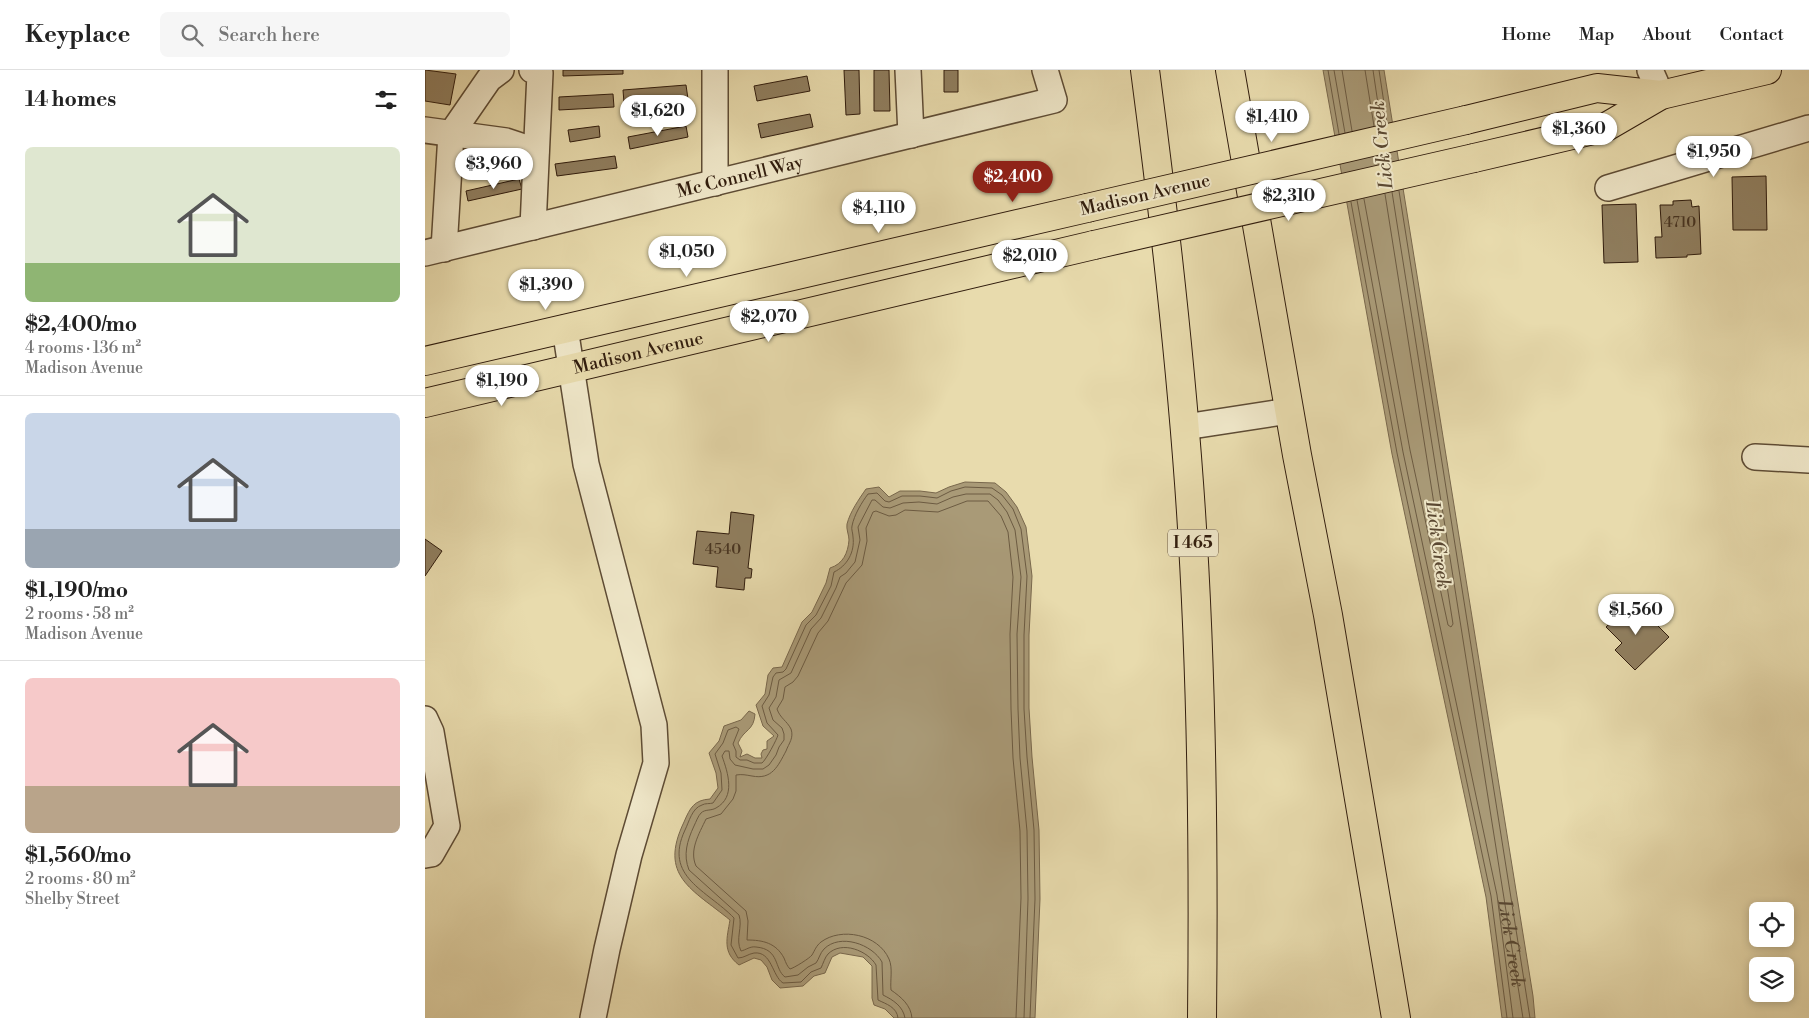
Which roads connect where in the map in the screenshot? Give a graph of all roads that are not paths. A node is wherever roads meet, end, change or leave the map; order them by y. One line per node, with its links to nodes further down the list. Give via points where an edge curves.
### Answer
1 (501, 70): 13 (street, via 489,79)
2 (532, 70): 15 (street, via 540,74)
3 (715, 70): 16 (street)
4 (908, 70): 14 (street)
5 (1045, 70): 14 (street, Mc Connell Way, via 1054,100)
6 (1145, 70): 25 (main road, I 465, via 1166,232)
7 (1230, 70): 24 (main road)
8 (1650, 70): 10 (street)
9 (1767, 70): 10 (main road, Madison Avenue)
10 (1661, 95): 20 (main road, Madison Avenue, bridge, via 1597,88); 22 (main road, Madison Avenue, bridge, via 1606,127)
11 (1809, 128): 17 (street)
12 (425, 130): 13 (street)
13 (451, 134): 15 (street, via 506,141); 19 (street)
14 (911, 135): 16 (street, Mc Connell Way)
15 (536, 151): 18 (street)
16 (715, 183): 18 (street, Mc Connell Way)
17 (1608, 188)
18 (533, 227): 19 (street, Mc Connell Way)
19 (434, 251)
20 (565, 328): 21 (main road, Madison Avenue); 22 (street)
21 (425, 361)
22 (570, 370): 23 (main road, Madison Avenue); 30 (street, via 586,464 654,725 656,763 629,855)
23 (425, 403)
24 (1289, 411): 25 (street); 32 (main road, via 1328,615)
25 (1185, 427): 31 (main road, I 465, via 1201,739)
26 (1755, 457): 27 (street)
27 (1809, 460)
28 (425, 720): 29 (street, via 431,732 447,826 431,854)
29 (425, 855)
30 (593, 1018)
31 (1201, 1018)
32 (1396, 1018)

